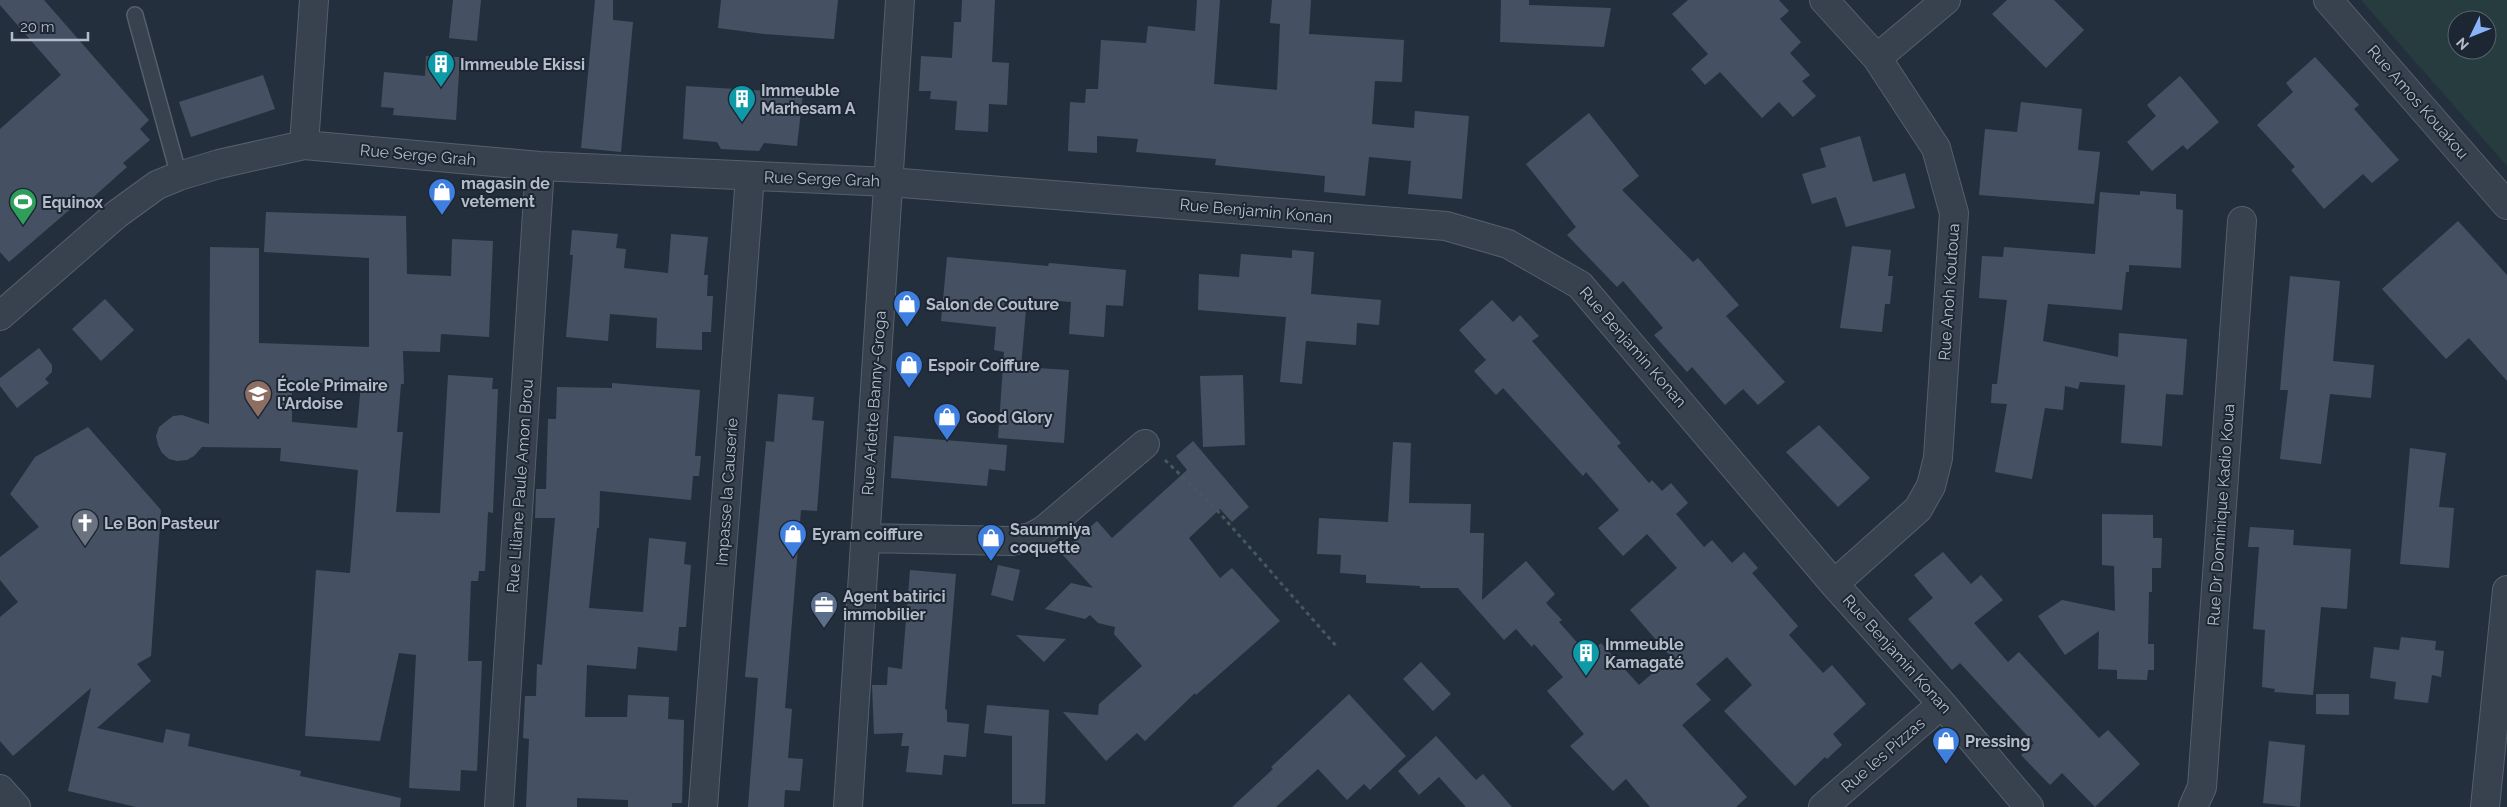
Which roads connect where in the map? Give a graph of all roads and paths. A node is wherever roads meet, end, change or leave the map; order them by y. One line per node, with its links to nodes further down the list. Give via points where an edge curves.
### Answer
1 (314, 0): 8 (street)
2 (900, 0): 12 (street, Rue Arlette Banny-Groga)
3 (1824, 0): 7 (street, Rue Anoh Koutoua)
4 (1946, 0): 7 (street)
5 (2328, 0): 13 (street, Rue Amos Kouakou)
6 (135, 16): 10 (lane)
7 (1877, 58): 18 (street, Rue Anoh Koutoua, via 1936,148 1954,213 1938,458 1932,486 1918,509)
8 (304, 145): 9 (street, Rue Serge Grah); 10 (street, Rue Serge Grah)
9 (540, 166): 11 (street, Rue Serge Grah); 24 (street, Rue Liliane Paule Amon Brou)
10 (179, 176): 15 (street, Rue Serge Grah, via 158,185 117,214)
11 (750, 176): 12 (street, Rue Serge Grah); 25 (street, Impasse la Causerie)
12 (889, 182): 17 (street, Rue Arlette Banny-Groga); 18 (street, Rue Benjamin Konan, via 1446,226 1508,244 1580,285)
13 (2507, 204)
14 (2242, 221): 29 (street, Rue Dr Dominique Kadio Koua, via 2202,787)
15 (0, 316)
16 (1145, 444): 17 (street, via 1044,530 1031,537 1011,541); 20 (path, via 1177,469 1216,509)
17 (865, 538): 26 (street, Rue Arlette Banny-Groga)
18 (1834, 584): 21 (street, Rue Benjamin Konan)
19 (2507, 590): 30 (street)
20 (1337, 647)
21 (1942, 704): 27 (street, Rue les Pizzas); 28 (street, Rue Benjamin Konan)
22 (0, 789): 23 (street)
23 (16, 807)
24 (499, 807)
25 (703, 807)
26 (848, 807)
27 (1823, 807)
28 (2029, 807)
29 (2193, 807)
30 (2484, 807)

